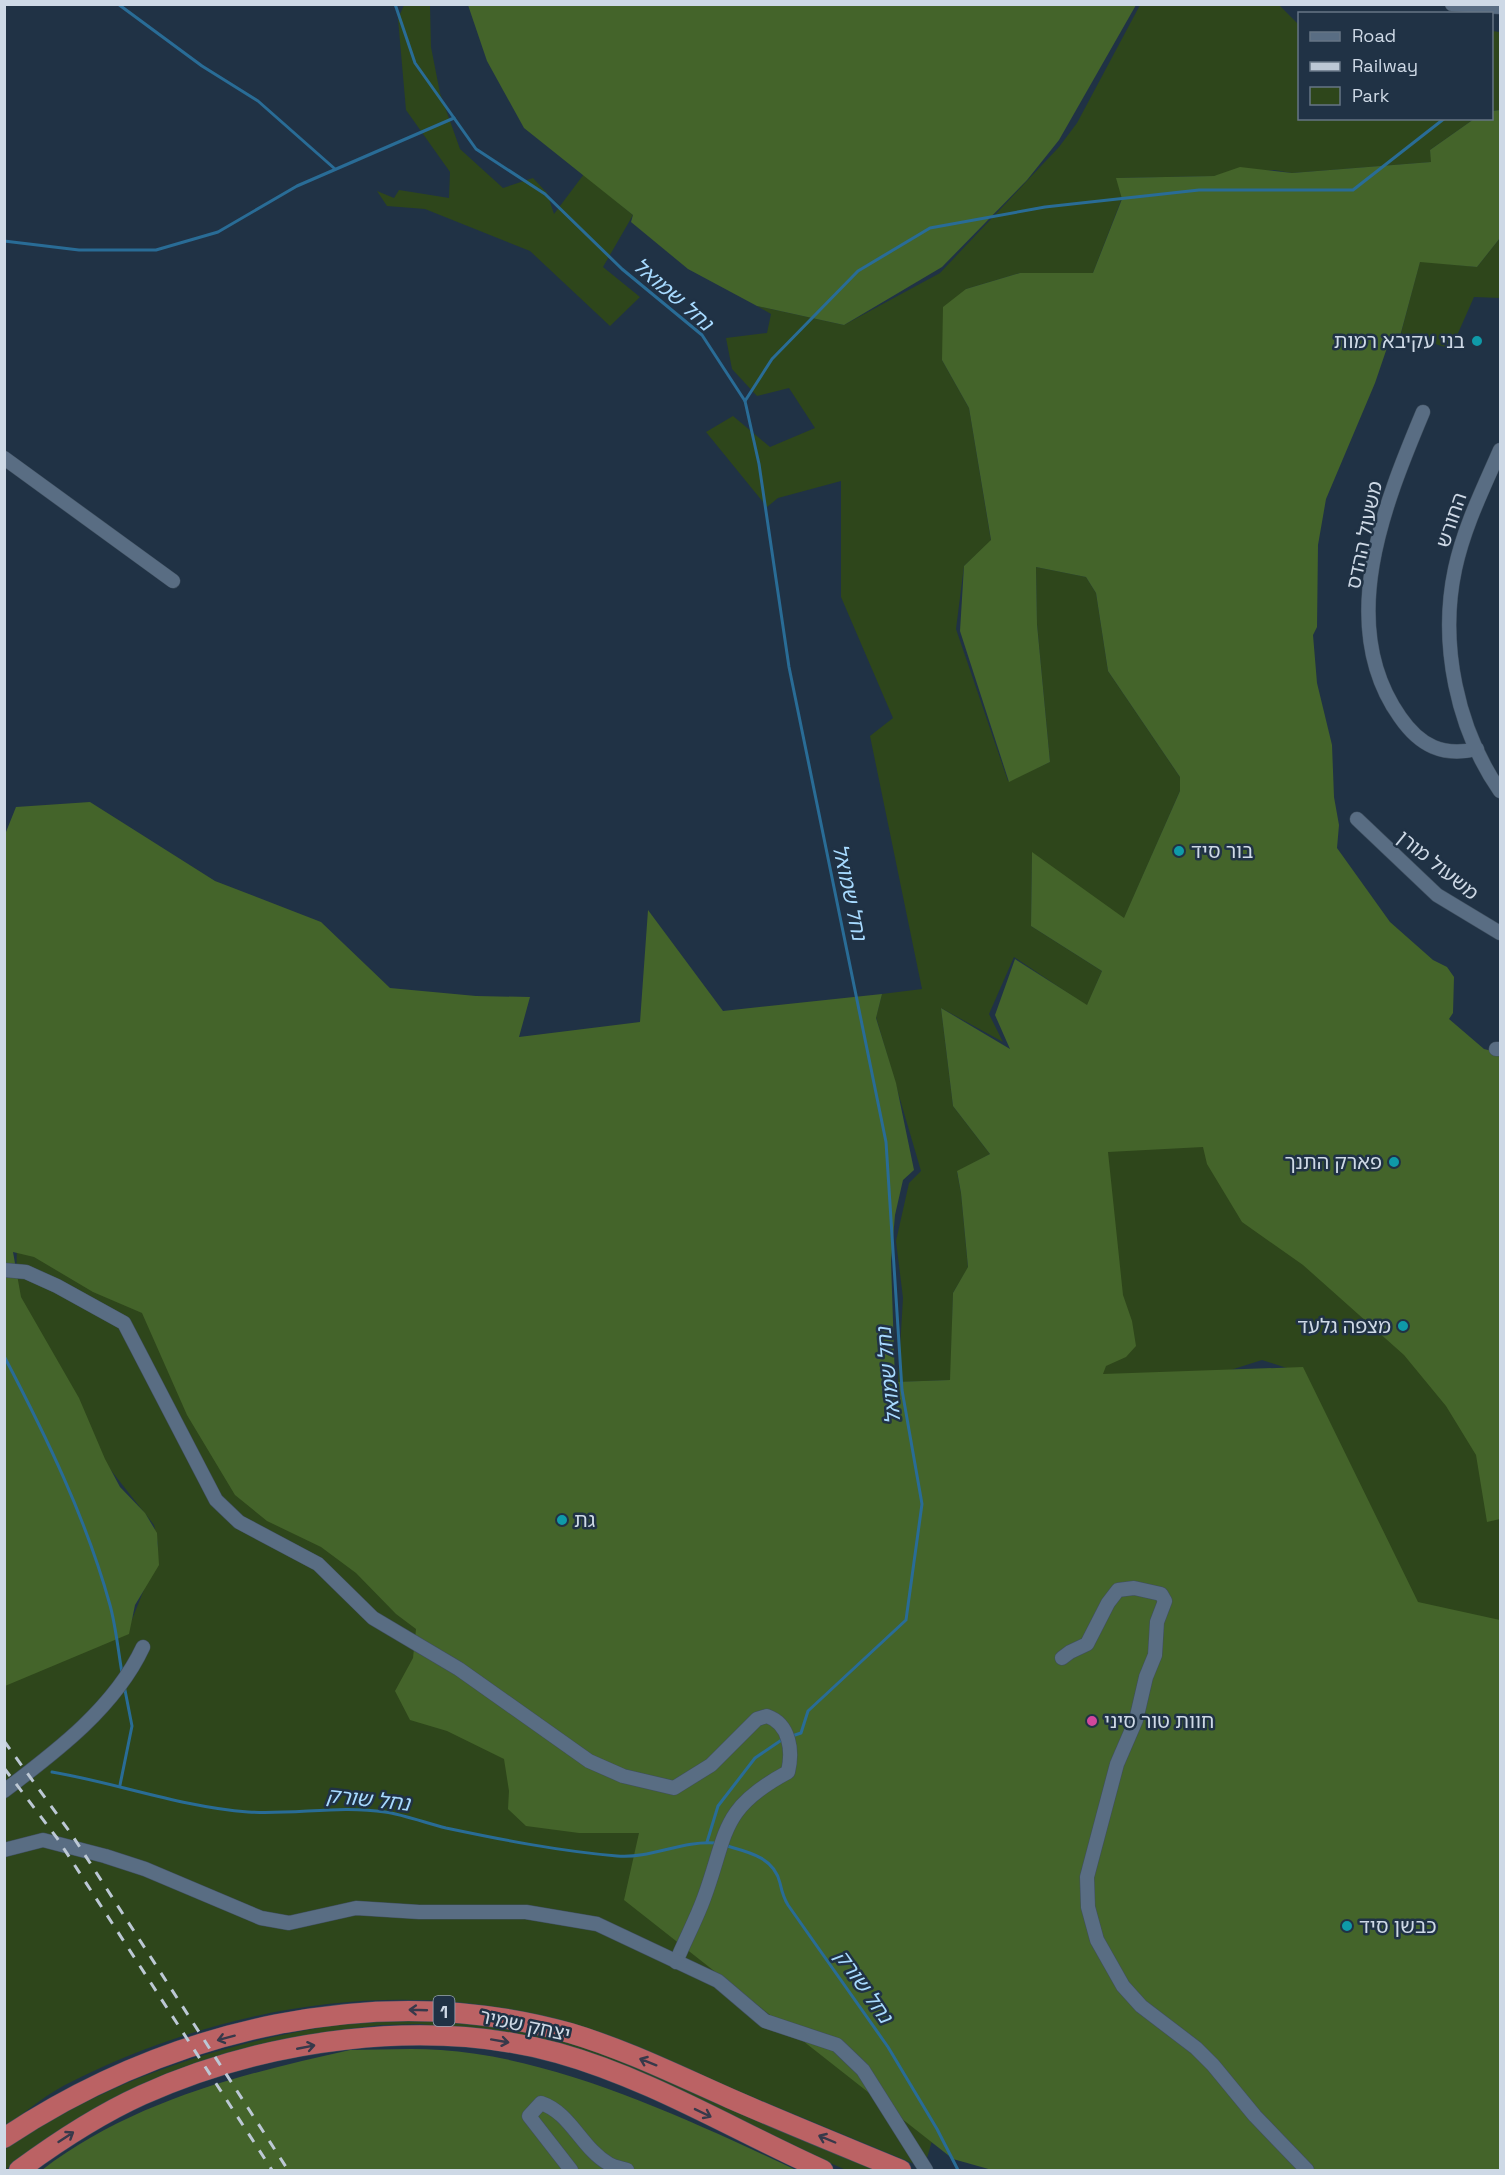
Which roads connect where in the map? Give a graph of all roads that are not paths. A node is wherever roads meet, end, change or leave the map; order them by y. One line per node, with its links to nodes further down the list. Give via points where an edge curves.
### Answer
1 (1452, 4): 2 (street)
2 (1500, 7)
3 (1423, 412): 7 (street, משעול ההדס, via 1389,497 1373,563 1369,592 1371,646 1381,685 1418,740 1444,752)
4 (1499, 456): 7 (street, החורש, via 1472,513 1451,593 1449,632 1453,668)
5 (4, 458): 6 (street)
6 (173, 581)
7 (1477, 749): 8 (street, החורש)
8 (1497, 787)
9 (1357, 819): 10 (street, משעול מורן, via 1437,895)
10 (1500, 933)
11 (4, 1270): 16 (street, via 26,1272 124,1323 216,1500 239,1522 318,1564 373,1617 459,1669 589,1761 623,1776 674,1788 711,1765 757,1719 766,1716 782,1727 791,1744 788,1772 750,1798 727,1825 704,1898)
12 (143, 1647): 14 (street, via 130,1675 61,1748)
13 (1062, 1658): 24 (street, via 1087,1644 1118,1590 1134,1588 1161,1594 1165,1601 1157,1622 1158,1646 1136,1720 1117,1764 1088,1877 1088,1907 1097,1940 1123,1986 1141,2006 1213,2065)
14 (4, 1791)
15 (4, 1850): 16 (street, via 43,1840 145,1869 261,1918 289,1923 356,1908 552,1914 597,1924)
16 (675, 1962): 23 (street, via 717,1981 765,2022 837,2045 862,2070)
17 (4, 2138): 22 (highway, יצחק שמיר / 1, one-way to 17, via 664,2069 570,2034 459,2012 407,2010 304,2019 189,2048 110,2078 54,2106)
18 (18, 2170): 21 (highway, יצחק שמיר / 1, one-way to 21, via 100,2116 178,2080 312,2045 417,2034 500,2040 587,2062 654,2089)
19 (571, 2170): 20 (street, via 529,2116 541,2103 556,2109 608,2163)
20 (627, 2170)
21 (823, 2170)
22 (901, 2170)
23 (926, 2170)
24 (1306, 2170)

